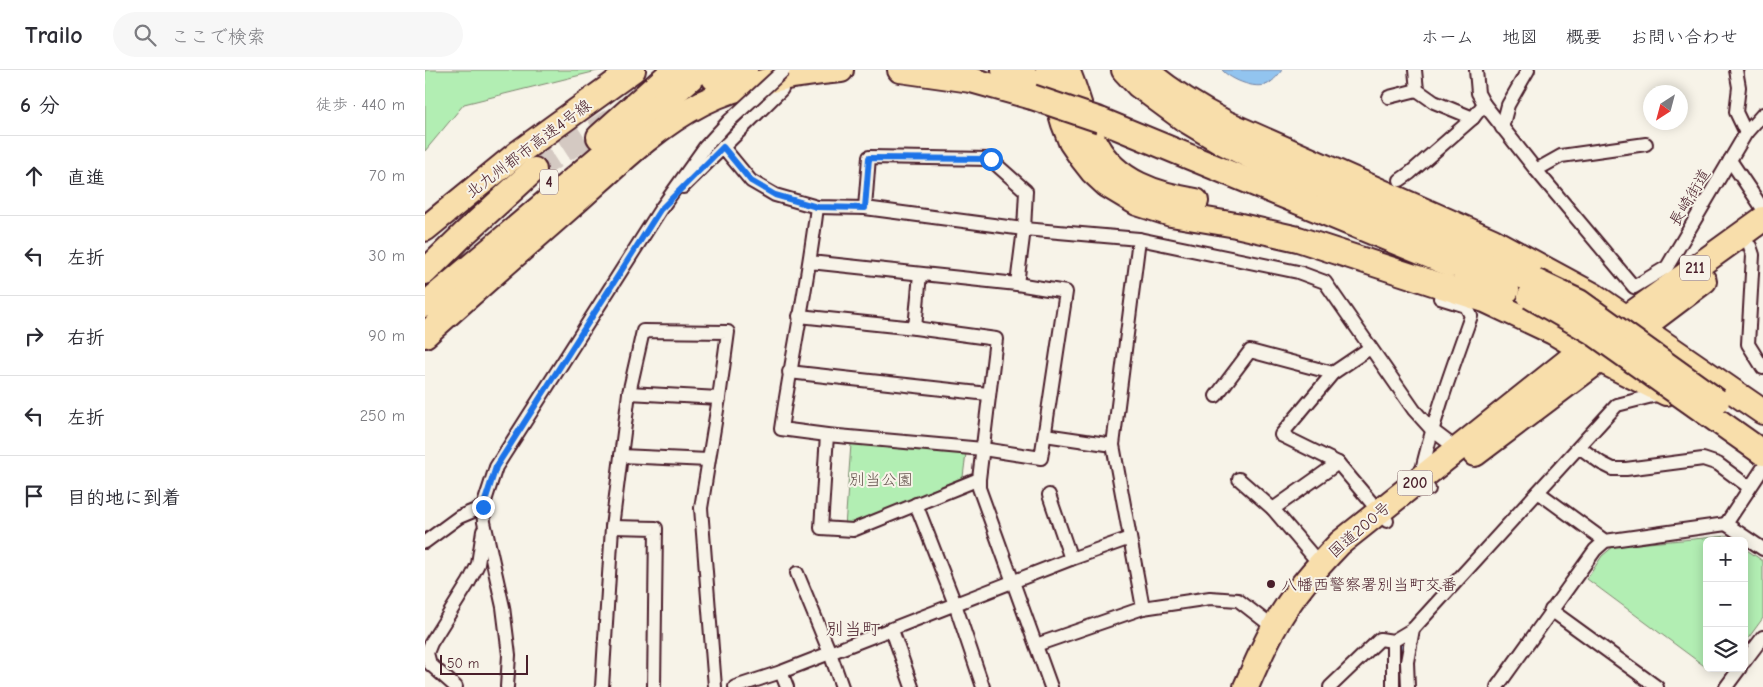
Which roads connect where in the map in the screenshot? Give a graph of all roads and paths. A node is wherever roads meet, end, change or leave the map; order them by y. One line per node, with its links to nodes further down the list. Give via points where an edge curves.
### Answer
1 (633, 70): 38 (highway, 北九州都市高速4号線, via 518,152)
2 (674, 70): 48 (highway, 北九州都市高速4号線 / 4)
3 (745, 70): 15 (highway)
4 (784, 70): 36 (street, bridge, via 705,147)
5 (841, 70): 53 (highway, via 785,78 727,93 681,115 631,152)
6 (900, 70): 16 (highway, via 971,80)
7 (1004, 70): 16 (highway)
8 (1067, 70): 47 (highway, via 1096,146 1107,161 1137,184 1172,197 1306,226)
9 (1124, 70): 34 (highway, via 1160,103 1222,142 1281,172)
10 (1145, 70): 51 (highway, via 1178,95 1226,123 1493,241 1593,295)
11 (1415, 70): 18 (street)
12 (1476, 70): 20 (street, via 1478,93)
13 (1528, 70): 24 (street, via 1508,105)
14 (1736, 70): 25 (street, via 1739,87 1736,112)
15 (707, 74): 49 (highway, via 596,161)
16 (1037, 82): 21 (highway); 55 (highway, via 1064,124 1071,142 1093,172 1137,204 1298,240 1448,287 1526,318)
17 (783, 89): 27 (street)
18 (1417, 90): 19 (street); 23 (street, via 1434,102)
19 (1389, 97)
20 (1484, 104): 23 (street); 24 (street)
21 (1098, 112): 34 (highway); 47 (highway, via 1411,247)
22 (1763, 114): 25 (street, 長崎街道)
23 (1473, 118): 31 (street)
24 (1502, 128): 30 (street)
25 (1745, 133): 28 (street, 長崎街道)
26 (1646, 144): 30 (street, via 1561,156)
27 (723, 147): 32 (street, via 751,181 775,195); 36 (street)
28 (1730, 160): 30 (street, 長崎街道, via 1667,267 1634,287); 35 (street)
29 (534, 170): 43 (highway)
30 (1536, 170)
31 (1400, 180)
32 (817, 207): 33 (street); 42 (street)
33 (865, 208): 39 (street); 39 (street, via 869,158 991,159 1026,190)
34 (1370, 208): 47 (highway, via 1452,248)
35 (1763, 209)
36 (660, 210): 86 (street, via 496,467)
37 (1763, 220): 51 (highway, 211)
38 (425, 229)
39 (1024, 229): 40 (street); 46 (street)
40 (1139, 239): 54 (street, via 1298,272 1325,282); 69 (street)
41 (1757, 241): 51 (highway, 211); 56 (street, via 1753,255 1748,344)
42 (810, 262): 45 (street); 50 (street)
43 (425, 272)
44 (1366, 272): 65 (street, via 1466,306 1471,316)
45 (920, 274): 46 (street); 52 (street)
46 (1017, 284): 67 (street, via 1066,292)
47 (1524, 289): 68 (highway, bridge, via 1579,302); 73 (highway, bridge, via 1591,331)
48 (425, 296)
49 (425, 305)
50 (799, 316): 52 (street); 57 (street)
51 (1635, 323): 55 (highway, 国道200号 / 200); 64 (highway)
52 (915, 328): 61 (street, via 997,339)
53 (425, 335)
54 (1370, 348): 58 (street); 65 (street)
55 (1591, 354): 60 (highway); 72 (highway, 国道200号 / 200); 81 (highway, 国道200号 / 200)
56 (1763, 368)
57 (789, 372): 61 (street); 66 (street, via 781,429)
58 (1333, 373): 62 (street, via 1250,351); 76 (street, via 1281,434)
59 (629, 393): 63 (street); 63 (street, via 643,331 728,332); 74 (street)
60 (1665, 393): 70 (street, via 1617,405); 77 (highway)
61 (988, 394): 71 (street)
62 (1216, 396)
63 (719, 398): 75 (street)
64 (1763, 412)
65 (1432, 430): 72 (street); 81 (street)
66 (827, 435): 71 (street); 85 (street, via 821,528 853,530)
67 (1045, 435): 69 (street); 71 (street, via 1041,458)
68 (1763, 436)
69 (1113, 445): 92 (street)
70 (1579, 447): 82 (street, via 1613,469 1703,459 1718,464); 83 (street)
71 (983, 449): 79 (street)
72 (1457, 449): 81 (highway, 国道200号 / 200)
73 (1763, 453)
74 (621, 456): 75 (street); 91 (street)
75 (708, 460): 119 (street, via 701,508)
76 (1338, 464): 87 (street); 88 (street)
77 (1763, 464)
78 (1763, 468): 82 (street)
79 (979, 479): 85 (street); 99 (street, via 979,488)
80 (1239, 479): 87 (street)
81 (1424, 484): 88 (highway, 国道200号 / 200)
82 (1749, 487): 90 (street)
83 (1538, 492): 93 (street); 103 (street)
84 (1049, 496): 96 (street)
85 (916, 504): 100 (street)
86 (483, 507): 89 (street); 94 (street, via 459,517)
87 (1273, 509): 97 (street)
88 (1383, 516): 97 (highway, 国道200号 / 200, via 1340,543)
89 (484, 522): 115 (street, via 478,564 427,653 430,664); 116 (street, via 503,607 509,655)
90 (1726, 524): 93 (street); 95 (street)
91 (612, 527): 117 (street); 118 (street, via 656,528)
92 (1130, 538): 96 (street); 101 (street)
93 (1605, 541): 102 (street)
94 (425, 542)
95 (1763, 550)
96 (1071, 559): 99 (street)
97 (1323, 569): 105 (highway, 国道200号 / 200, via 1302,586)
98 (797, 573): 110 (street)
99 (1013, 582): 100 (street); 108 (street)
100 (955, 604): 104 (street); 124 (street)
101 (1143, 608): 105 (street, via 1210,598 1238,600); 108 (street)
102 (1551, 610): 114 (street); 131 (street)
103 (1413, 629): 107 (street); 130 (street, via 1407,662)
104 (892, 630): 110 (street); 123 (street)
105 (1278, 631): 126 (highway, 国道200号 / 200); 127 (highway, 国道200号 / 200)
106 (1763, 637): 109 (street)
107 (1393, 641): 128 (street, via 1381,639); 129 (street)
108 (1036, 645): 125 (street)
109 (1759, 650): 111 (street)
110 (830, 652): 112 (street); 122 (street)
111 (1748, 659)
112 (781, 672): 120 (street); 121 (street)
113 (1737, 672): 132 (street)
114 (1500, 686)
115 (456, 687)
116 (507, 687)
117 (601, 687)
118 (654, 687)
119 (715, 687)
120 (735, 687)
121 (787, 687)
122 (842, 687)
123 (912, 687)
124 (983, 687)
125 (1051, 687)
126 (1246, 687)
127 (1258, 687)
128 (1330, 687)
129 (1393, 687)
130 (1408, 687)
131 (1657, 687)
132 (1726, 687)

